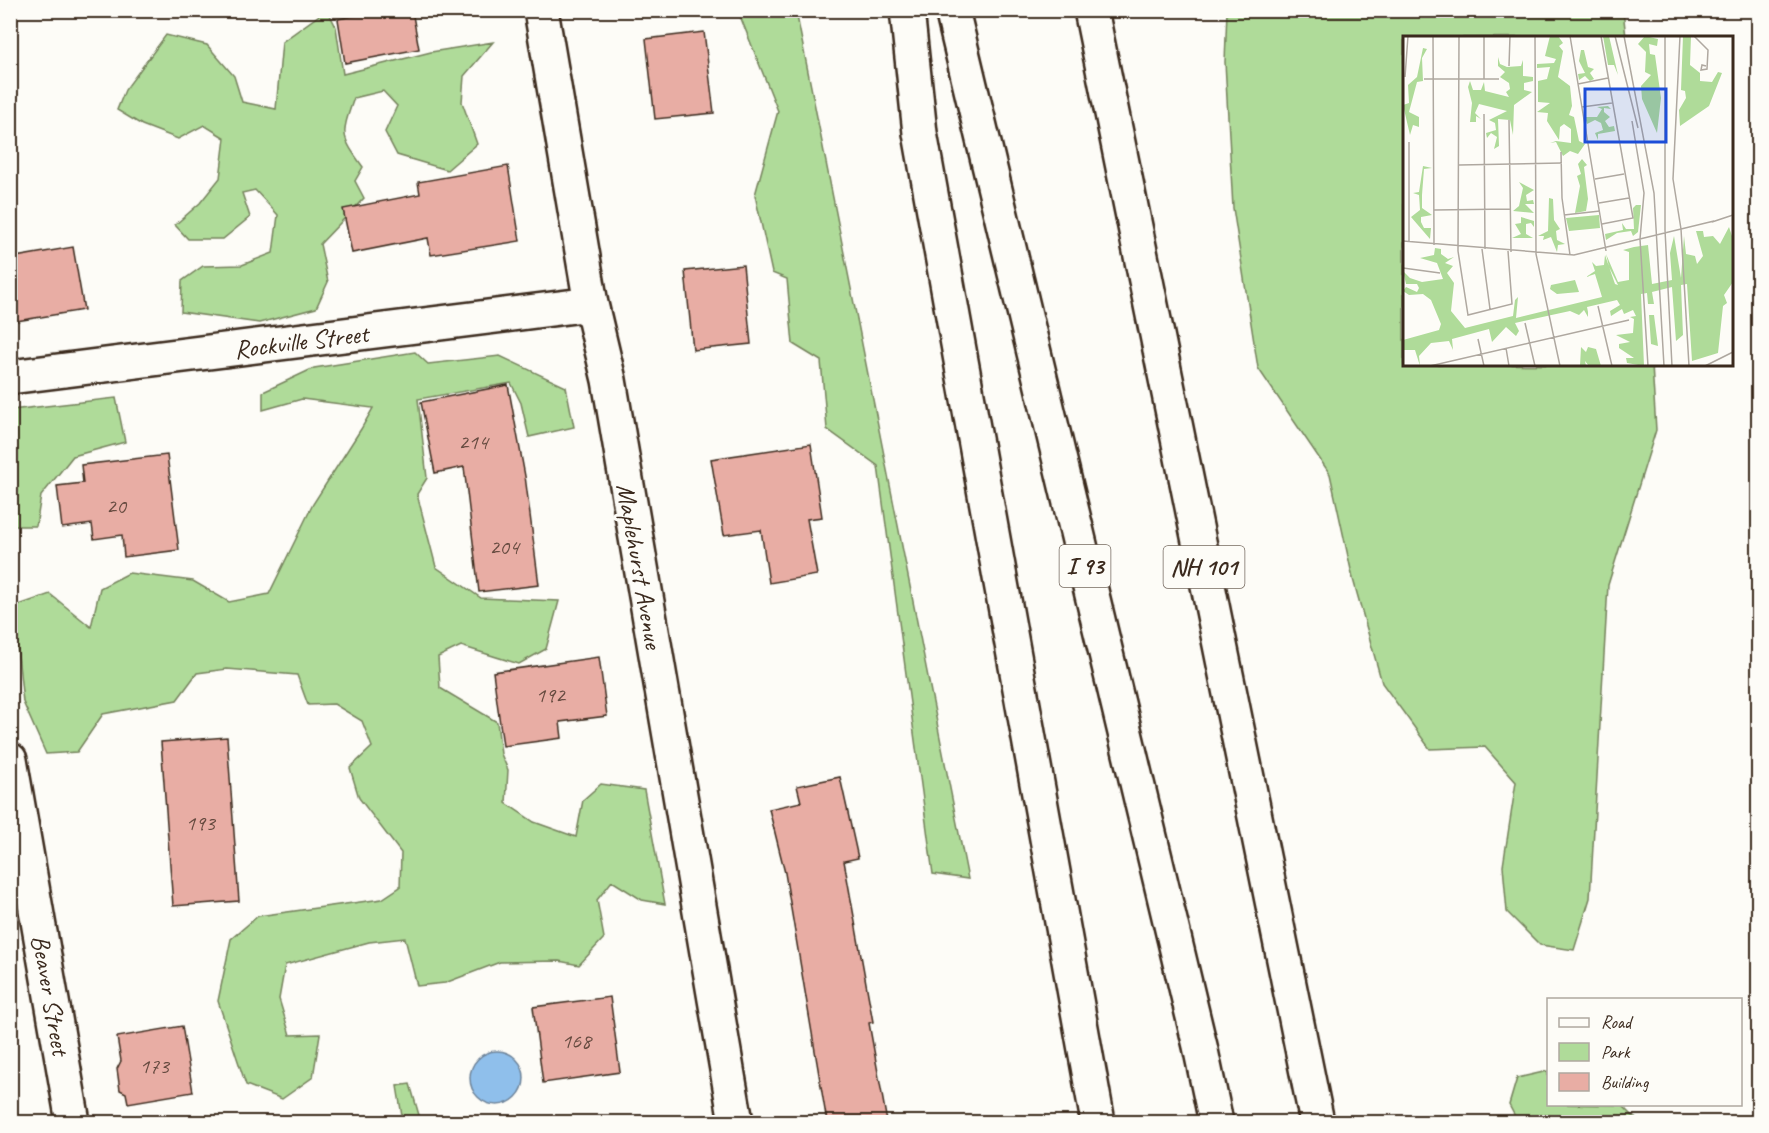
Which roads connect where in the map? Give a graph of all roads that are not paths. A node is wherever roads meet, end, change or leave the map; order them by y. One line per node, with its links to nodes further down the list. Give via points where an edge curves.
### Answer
1 (540, 10): 5 (main road, Maplehurst Avenue)
2 (907, 10): 10 (main road, via 920,133)
3 (952, 10): 11 (main road, I 93)
4 (1091, 10): 12 (main road, NH 101)
5 (591, 304): 6 (main road, Rockville Street); 9 (main road, Maplehurst Avenue, via 609,380)
6 (10, 377)
7 (10, 760): 8 (main road, Beaver Street)
8 (73, 1122)
9 (736, 1122)
10 (1098, 1122)
11 (1216, 1122)
12 (1317, 1122)

